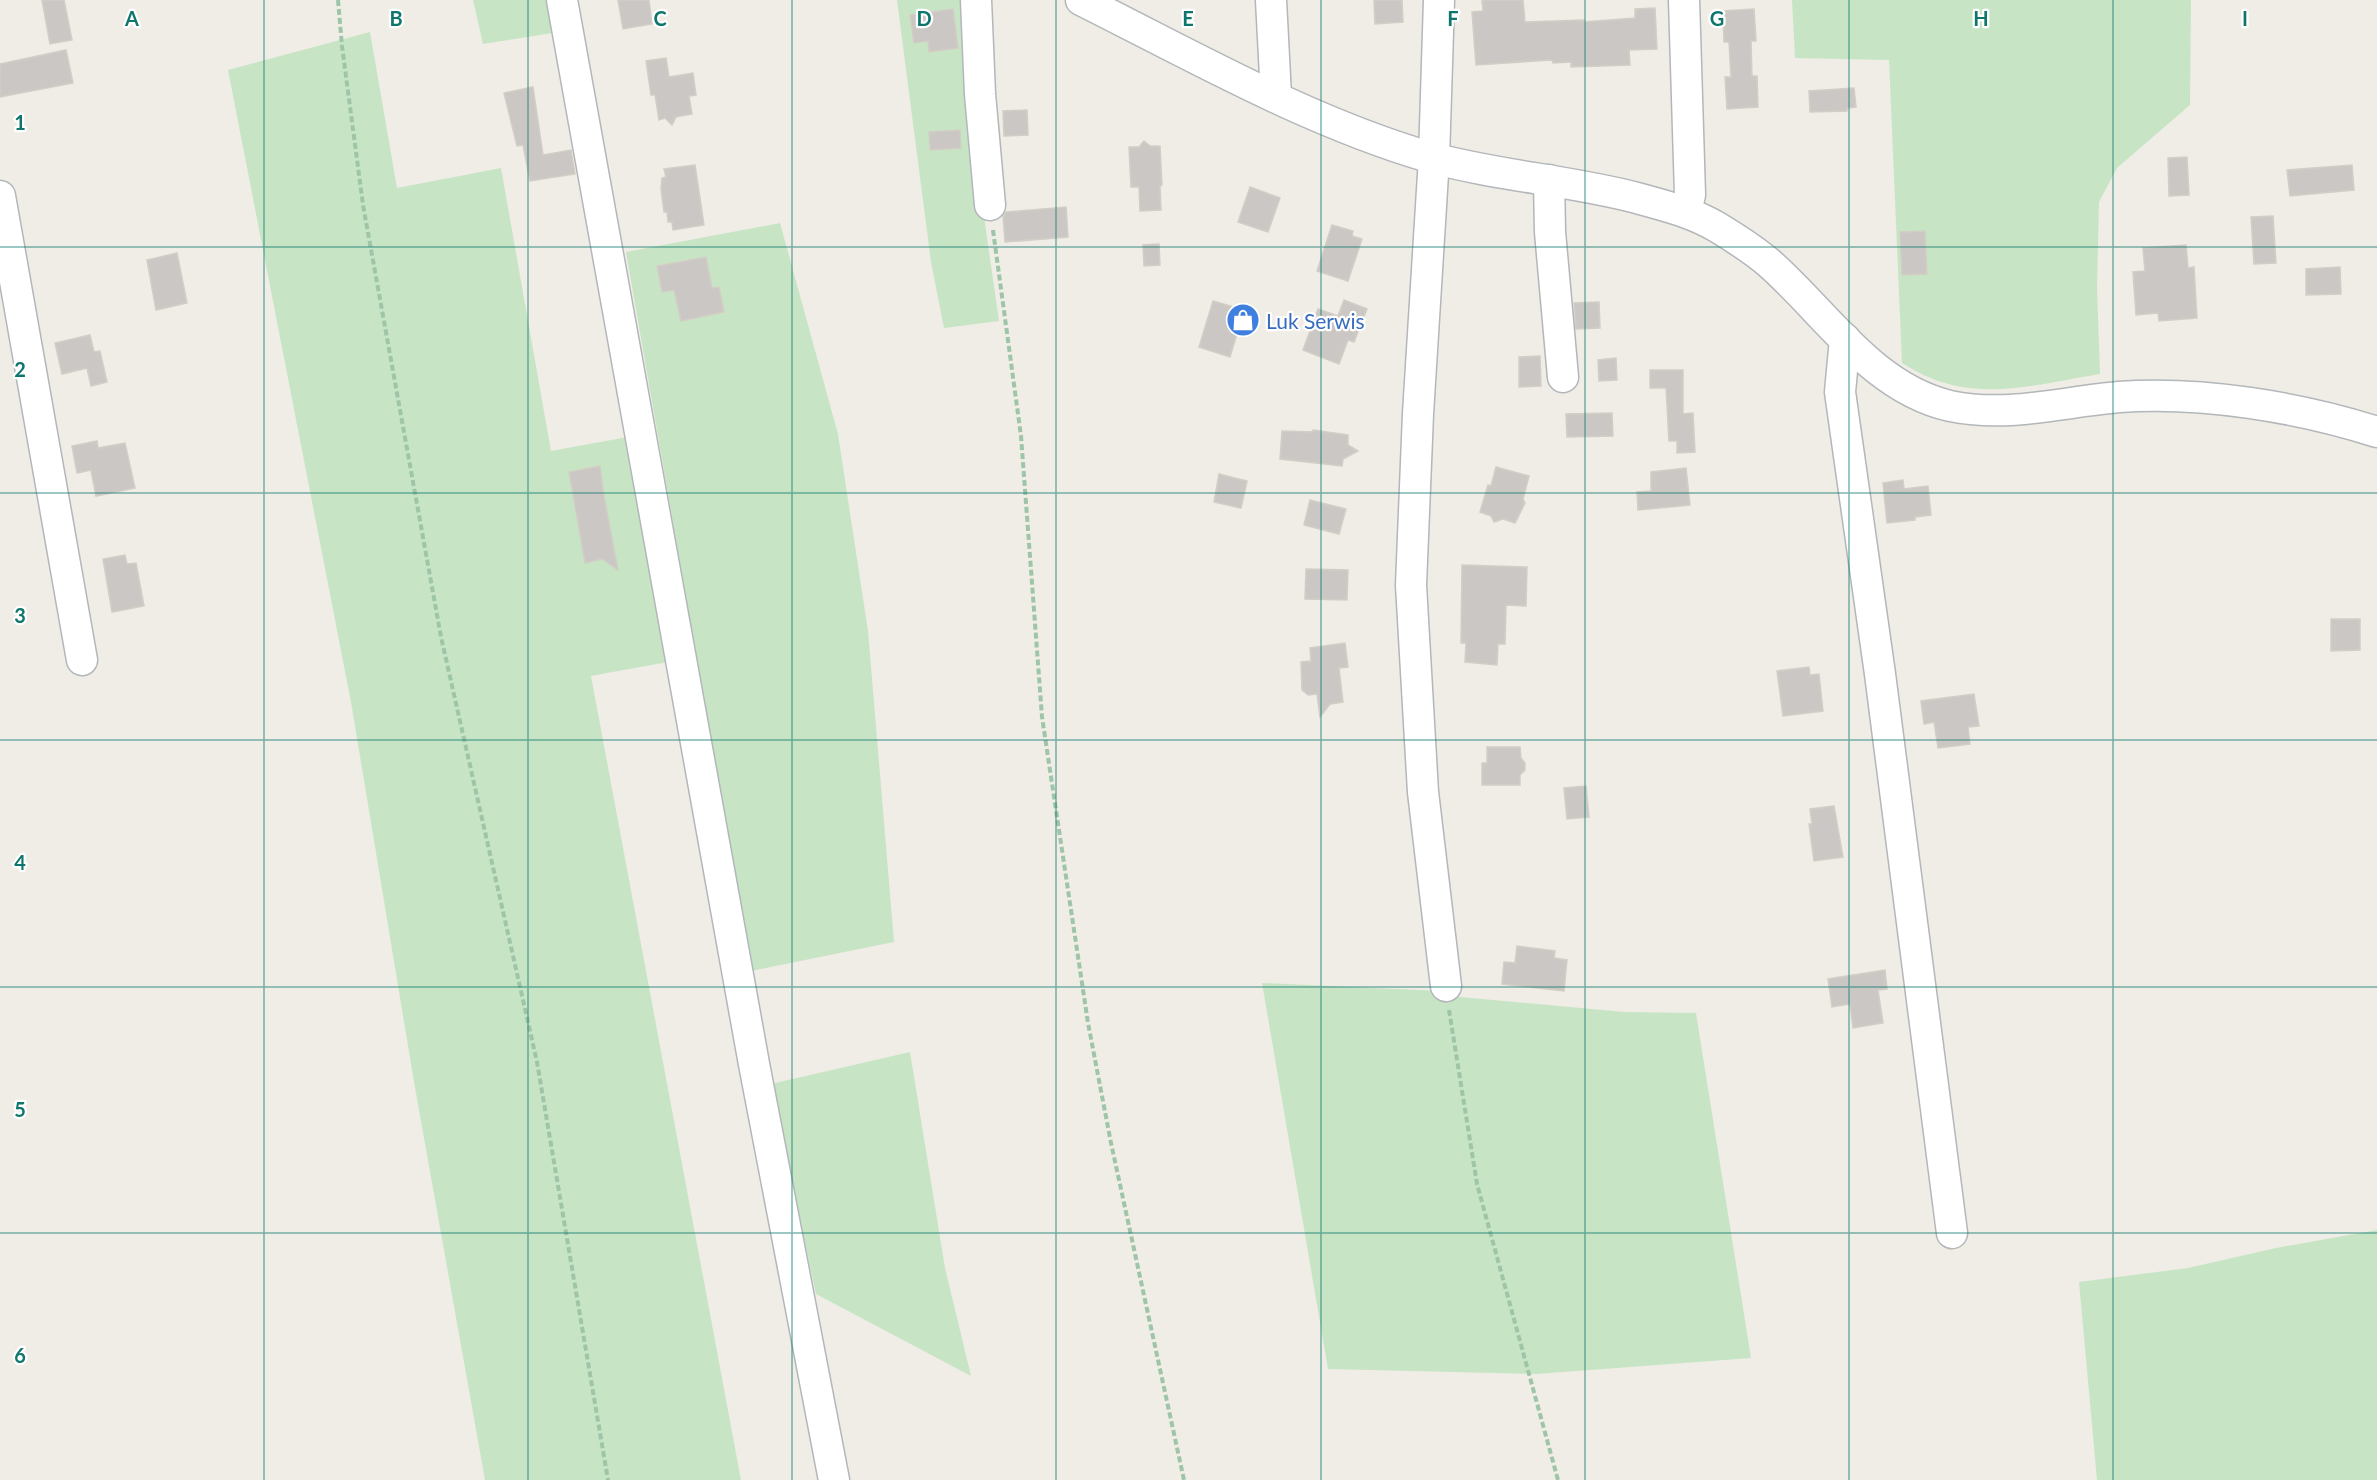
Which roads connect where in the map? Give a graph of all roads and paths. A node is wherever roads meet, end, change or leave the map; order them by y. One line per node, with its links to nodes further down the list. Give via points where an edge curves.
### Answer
1 (338, 0): 20 (path, via 363,205 435,602 537,1062)
2 (562, 0): 21 (street, via 754,1064)
3 (976, 0): 12 (street)
4 (1081, 0): 8 (street)
5 (1271, 0): 8 (street)
6 (1439, 0): 9 (street)
7 (1684, 0): 13 (street, via 1690,195)
8 (1276, 96): 9 (street, via 1376,141)
9 (1434, 158): 10 (street); 18 (street, via 1411,585 1423,792)
10 (1549, 180): 13 (street); 15 (street)
11 (0, 196): 17 (street)
12 (990, 205): 22 (path, via 1021,436 1042,717 1088,1023)
13 (1686, 211): 14 (street, via 1753,250)
14 (1845, 339): 16 (street, via 1870,364 1912,393 1949,405 1988,411 2024,410 2121,397 2164,397 2279,407); 19 (street, via 1840,392)
15 (1563, 377)
16 (2377, 432)
17 (82, 660)
18 (1446, 986): 23 (path, via 1477,1184)
19 (1952, 1233)
20 (608, 1480)
21 (834, 1480)
22 (1184, 1480)
23 (1558, 1480)

